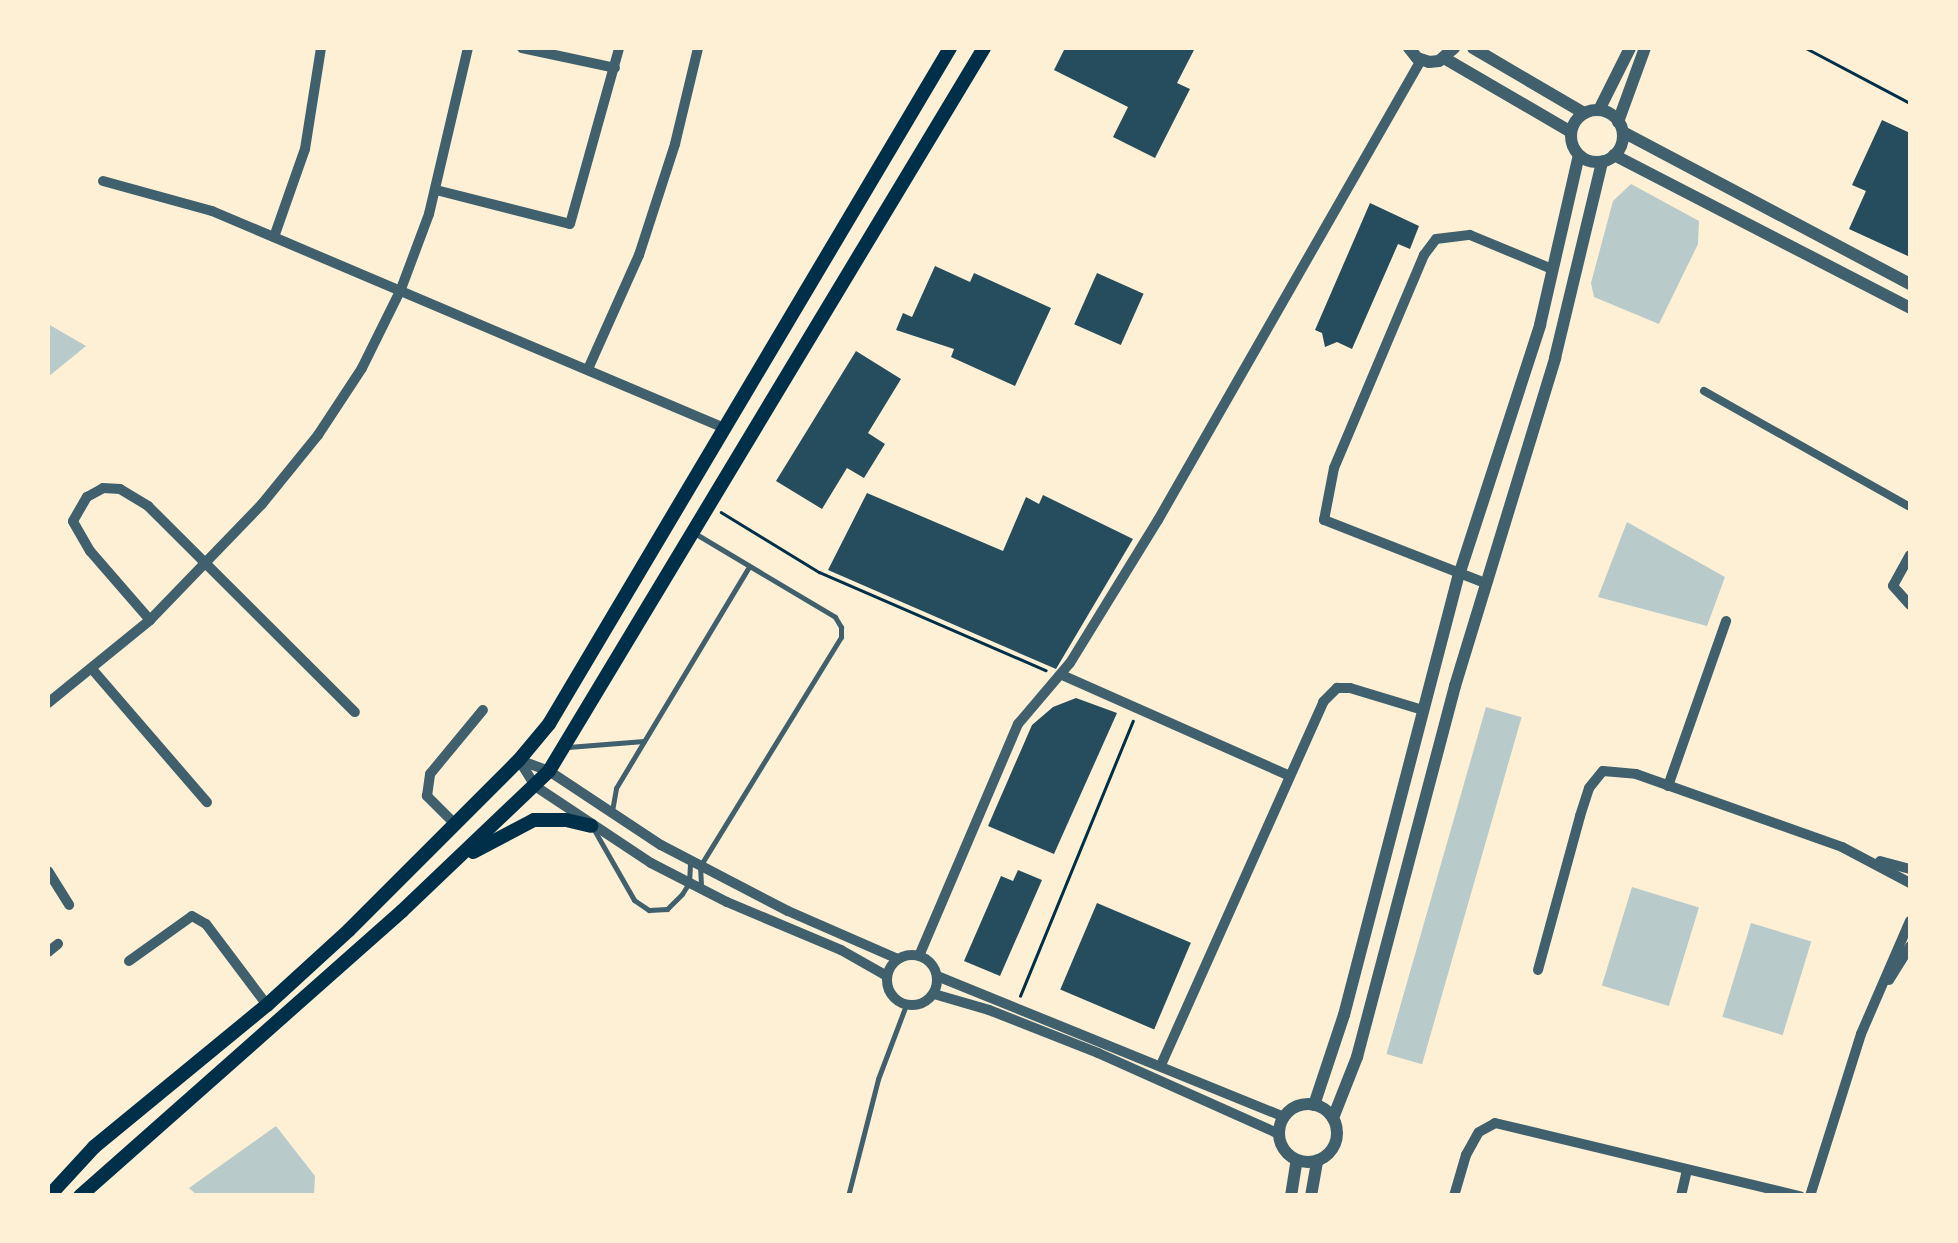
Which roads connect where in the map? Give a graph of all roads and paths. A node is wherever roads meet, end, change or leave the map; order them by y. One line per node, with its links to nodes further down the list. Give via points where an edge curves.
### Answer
1 (321, 48): 25 (street, via 305,149)
2 (468, 48): 24 (street)
3 (522, 48): 15 (street)
4 (619, 48): 15 (street)
5 (698, 48): 30 (street, via 640,255)
6 (950, 48): 32 (main road)
7 (984, 48): 33 (main road)
8 (1409, 48): 14 (street)
9 (1473, 48): 18 (street)
10 (1630, 48): 17 (street)
11 (1646, 48): 19 (street)
12 (1806, 48): 16 (path)
13 (1449, 53): 14 (street); 20 (street)
14 (1421, 60): 45 (street)
15 (615, 68): 24 (street, via 570,224)
16 (1910, 103)
17 (1600, 110): 18 (street); 19 (street)
18 (1584, 114): 20 (street)
19 (1620, 127): 22 (street); 27 (street)
20 (1571, 132): 21 (street)
21 (1579, 155): 22 (street); 26 (street)
22 (1608, 158): 29 (street); 40 (street, via 1556,358)
23 (103, 181): 25 (street, via 212,211)
24 (436, 190): 28 (street)
25 (274, 237): 28 (street)
26 (1552, 269): 39 (street, via 1540,326); 39 (street, via 1470,236 1436,239 1334,468 1324,520)
27 (1910, 284)
28 (400, 288): 30 (street); 37 (street, via 362,368 318,435)
29 (1910, 308)
30 (588, 368): 32 (street)
31 (1704, 391): 34 (street)
32 (724, 428): 53 (main road, via 584,670)
33 (709, 506): 35 (main road); 45 (path, via 819,572)
34 (1910, 507)
35 (693, 532): 38 (lane); 52 (main road)
36 (1910, 555): 41 (street, via 1894,586)
37 (207, 562): 42 (street); 42 (street, via 120,488 87,496 74,521 90,552); 50 (street)
38 (749, 567): 51 (lane); 65 (lane, via 835,618 841,637)
39 (1459, 575): 40 (street); 49 (street)
40 (1486, 582): 90 (street, via 1357,1057)
41 (1910, 605)
42 (150, 620): 44 (street)
43 (1726, 621): 57 (street)
44 (92, 669): 46 (street); 58 (street)
45 (1062, 675): 47 (street); 76 (street, via 1018,724)
46 (48, 703)
47 (1139, 707): 55 (street); 85 (path)
48 (482, 710): 60 (street, via 430,774 427,796)
49 (1423, 710): 55 (street, via 1338,688 1323,702); 88 (street)
50 (355, 712)
51 (644, 741): 52 (lane); 59 (lane, via 610,802)
52 (565, 747): 54 (main road)
53 (519, 760): 54 (street); 56 (street); 60 (main road)
54 (549, 771): 56 (main road); 59 (street)
55 (1290, 776): 87 (street)
56 (535, 786): 61 (street); 64 (main road)
57 (1668, 786): 62 (street); 79 (street, via 1621,770 1603,772 1589,788)
58 (207, 802)
59 (613, 816): 63 (street)
60 (455, 824): 84 (main road)
61 (591, 826): 64 (main road, via 534,820); 68 (street); 68 (lane, via 634,900 650,910 675,904)
62 (1860, 855): 66 (street); 69 (street)
63 (688, 860): 65 (street); 68 (lane)
64 (450, 865): 95 (main road)
65 (700, 866): 70 (lane); 77 (street)
66 (1910, 870)
67 (48, 871): 71 (street)
68 (690, 883): 70 (street)
69 (1910, 883)
70 (702, 889): 80 (street)
71 (69, 905)
72 (1910, 921): 86 (street)
73 (58, 944): 75 (street)
74 (1910, 946): 86 (street)
75 (48, 952)
76 (920, 956): 77 (street); 81 (street)
77 (898, 959): 80 (street)
78 (130, 961): 84 (street, via 192,916 206,924)
79 (1538, 970)
80 (887, 976): 83 (street, via 889,991)
81 (937, 976): 82 (street); 85 (street)
82 (934, 994): 83 (street); 91 (street, via 1098,1053)
83 (906, 1005): 97 (lane, via 878,1079)
84 (268, 1006): 96 (main road, via 94,1147)
85 (1016, 1007): 87 (street)
86 (1861, 1034): 103 (street)
87 (1161, 1065): 89 (street)
88 (1314, 1105): 89 (street, via 1298,1106); 90 (street)
89 (1285, 1117): 91 (street)
90 (1333, 1118): 93 (street, via 1335,1144)
91 (1279, 1134): 92 (street)
92 (1297, 1160): 93 (street); 98 (street)
93 (1317, 1161): 99 (street)
94 (1687, 1172): 100 (street, via 1495,1123 1479,1132 1466,1155); 101 (street); 102 (street)
95 (86, 1191)
96 (49, 1196)
97 (848, 1196)
98 (1291, 1196)
99 (1311, 1196)
100 (1454, 1196)
101 (1681, 1196)
102 (1800, 1196)
103 (1810, 1196)

